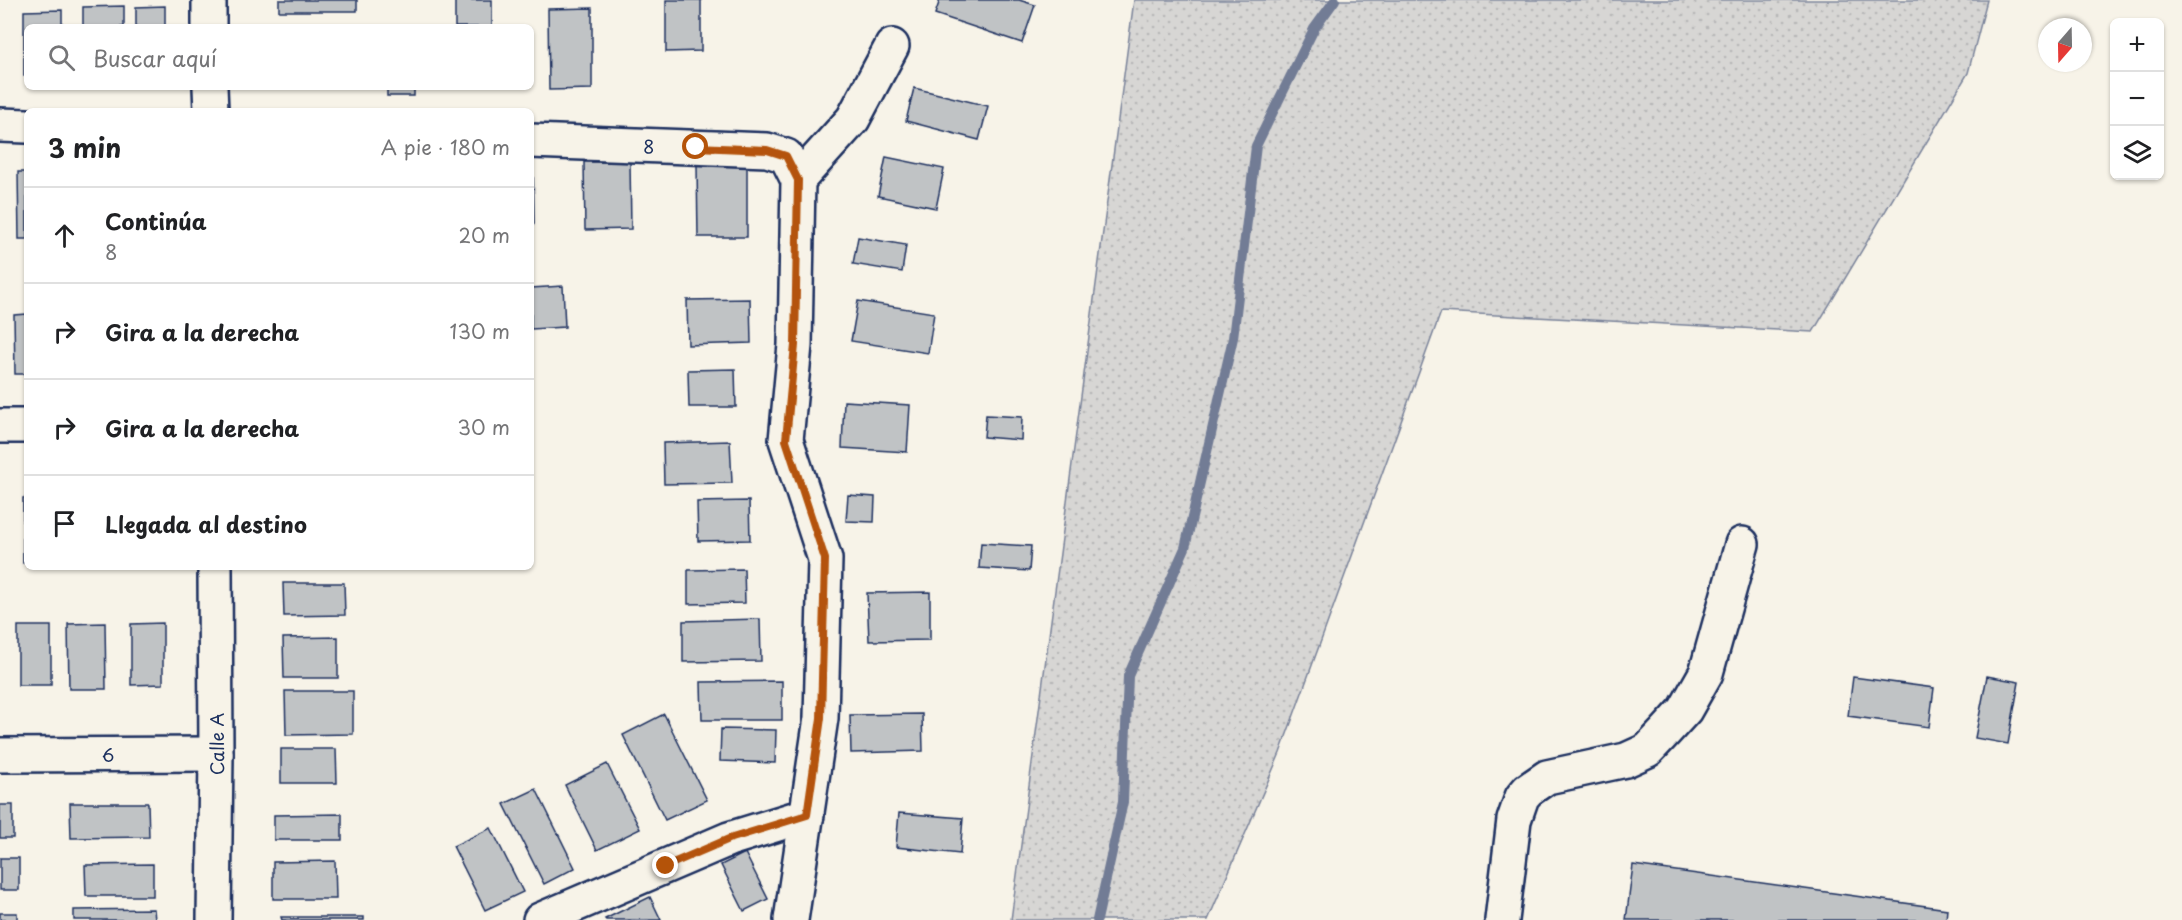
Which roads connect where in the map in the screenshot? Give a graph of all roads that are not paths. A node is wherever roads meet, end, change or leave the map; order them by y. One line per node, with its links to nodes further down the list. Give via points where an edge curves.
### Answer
1 (209, 0): 2 (street)
2 (209, 24)
3 (892, 45): 9 (street, via 853,119)
4 (210, 90): 5 (street)
5 (211, 108)
6 (0, 125): 7 (street)
7 (24, 126)
8 (534, 141): 9 (street, 8, via 767,150 786,156)
9 (798, 180): 16 (street, via 795,345 786,440 825,559 821,718)
10 (0, 426): 11 (street)
11 (24, 426)
12 (1742, 544): 20 (street, via 1706,673 1685,710 1648,750 1626,760 1547,777 1522,797 1514,820)
13 (215, 570): 14 (street, Calle A)
14 (216, 753): 15 (street, 6); 17 (street, Calle A)
15 (0, 754)
16 (807, 815): 18 (street, via 729,839); 19 (street)
17 (214, 920)
18 (540, 920)
19 (791, 920)
20 (1502, 920)

